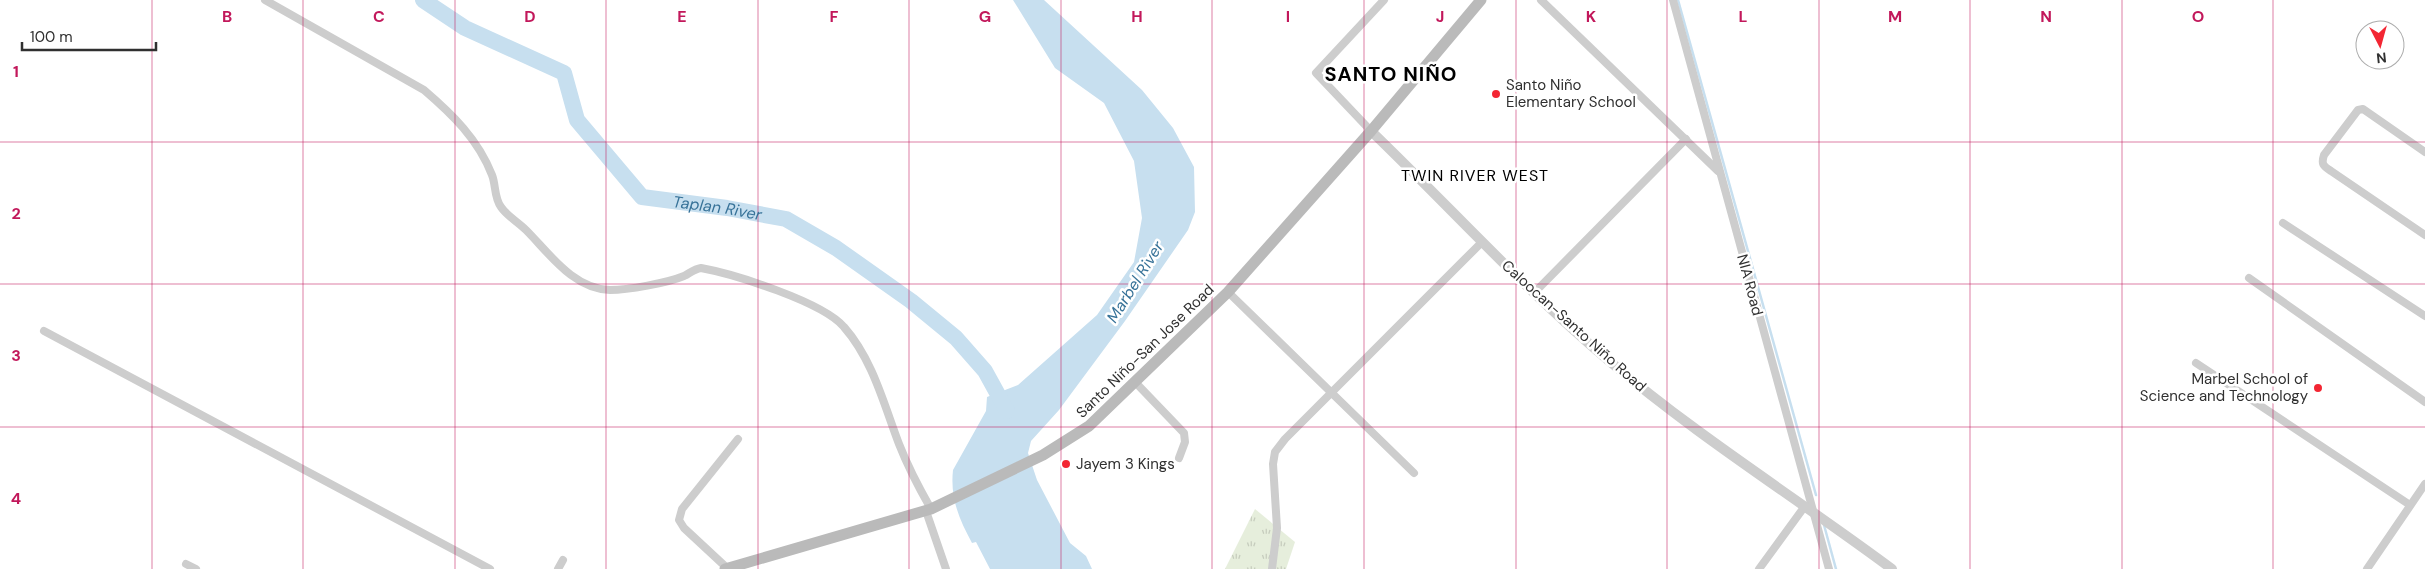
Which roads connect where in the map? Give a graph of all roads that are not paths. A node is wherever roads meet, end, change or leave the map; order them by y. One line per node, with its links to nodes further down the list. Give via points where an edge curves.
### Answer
1 (265, 0): 28 (street, via 424,90 445,108 466,129 485,161 493,176 502,209 554,260 584,283 605,290 638,287 701,268 788,295 824,311 844,326 878,386)
2 (1384, 0): 6 (street, via 1316,73)
3 (1481, 0): 6 (main road, Santo Niño-San Jose Road)
4 (1541, 0): 7 (street)
5 (1673, 0): 9 (street, NIA Road)
6 (1371, 131): 12 (street, Caloocan-Santo Niño Road); 14 (main road, Santo Niño-San Jose Road)
7 (1686, 139): 9 (street); 15 (street)
8 (2425, 152): 11 (street, via 2363,109 2358,110 2322,161 2324,166)
9 (1720, 173): 27 (street, NIA Road)
10 (2283, 223): 16 (street)
11 (2425, 235)
12 (1482, 242): 15 (street, Caloocan-Santo Niño Road); 20 (street)
13 (2249, 278): 21 (street)
14 (1228, 292): 19 (main road, Santo Niño-San Jose Road); 20 (street)
15 (1534, 293): 27 (street, Caloocan-Santo Niño Road, via 1638,384)
16 (2425, 316)
17 (44, 331): 33 (street)
18 (2196, 363): 26 (street)
19 (1136, 383): 23 (street, via 1184,433 1185,442); 28 (main road, Santo Niño-San Jose Road, via 1089,426 1043,455)
20 (1332, 393): 24 (street); 36 (street, via 1275,452 1277,528)
21 (2425, 402)
22 (738, 439): 31 (street, via 682,508 679,520)
23 (1179, 458)
24 (1414, 474)
25 (2425, 484): 26 (street)
26 (2410, 505): 40 (street)
27 (1808, 508): 37 (street); 38 (street, NIA Road); 39 (street, Caloocan-Santo Niño Road)
28 (929, 510): 31 (main road, Santo Niño-San Jose Road); 35 (street)
29 (563, 560): 34 (street)
30 (186, 564): 32 (street)
31 (726, 568)
32 (196, 569)
33 (490, 569)
34 (558, 569)
35 (946, 569)
36 (1272, 569)
37 (1759, 569)
38 (1829, 569)
39 (1892, 569)
40 (2367, 569)

